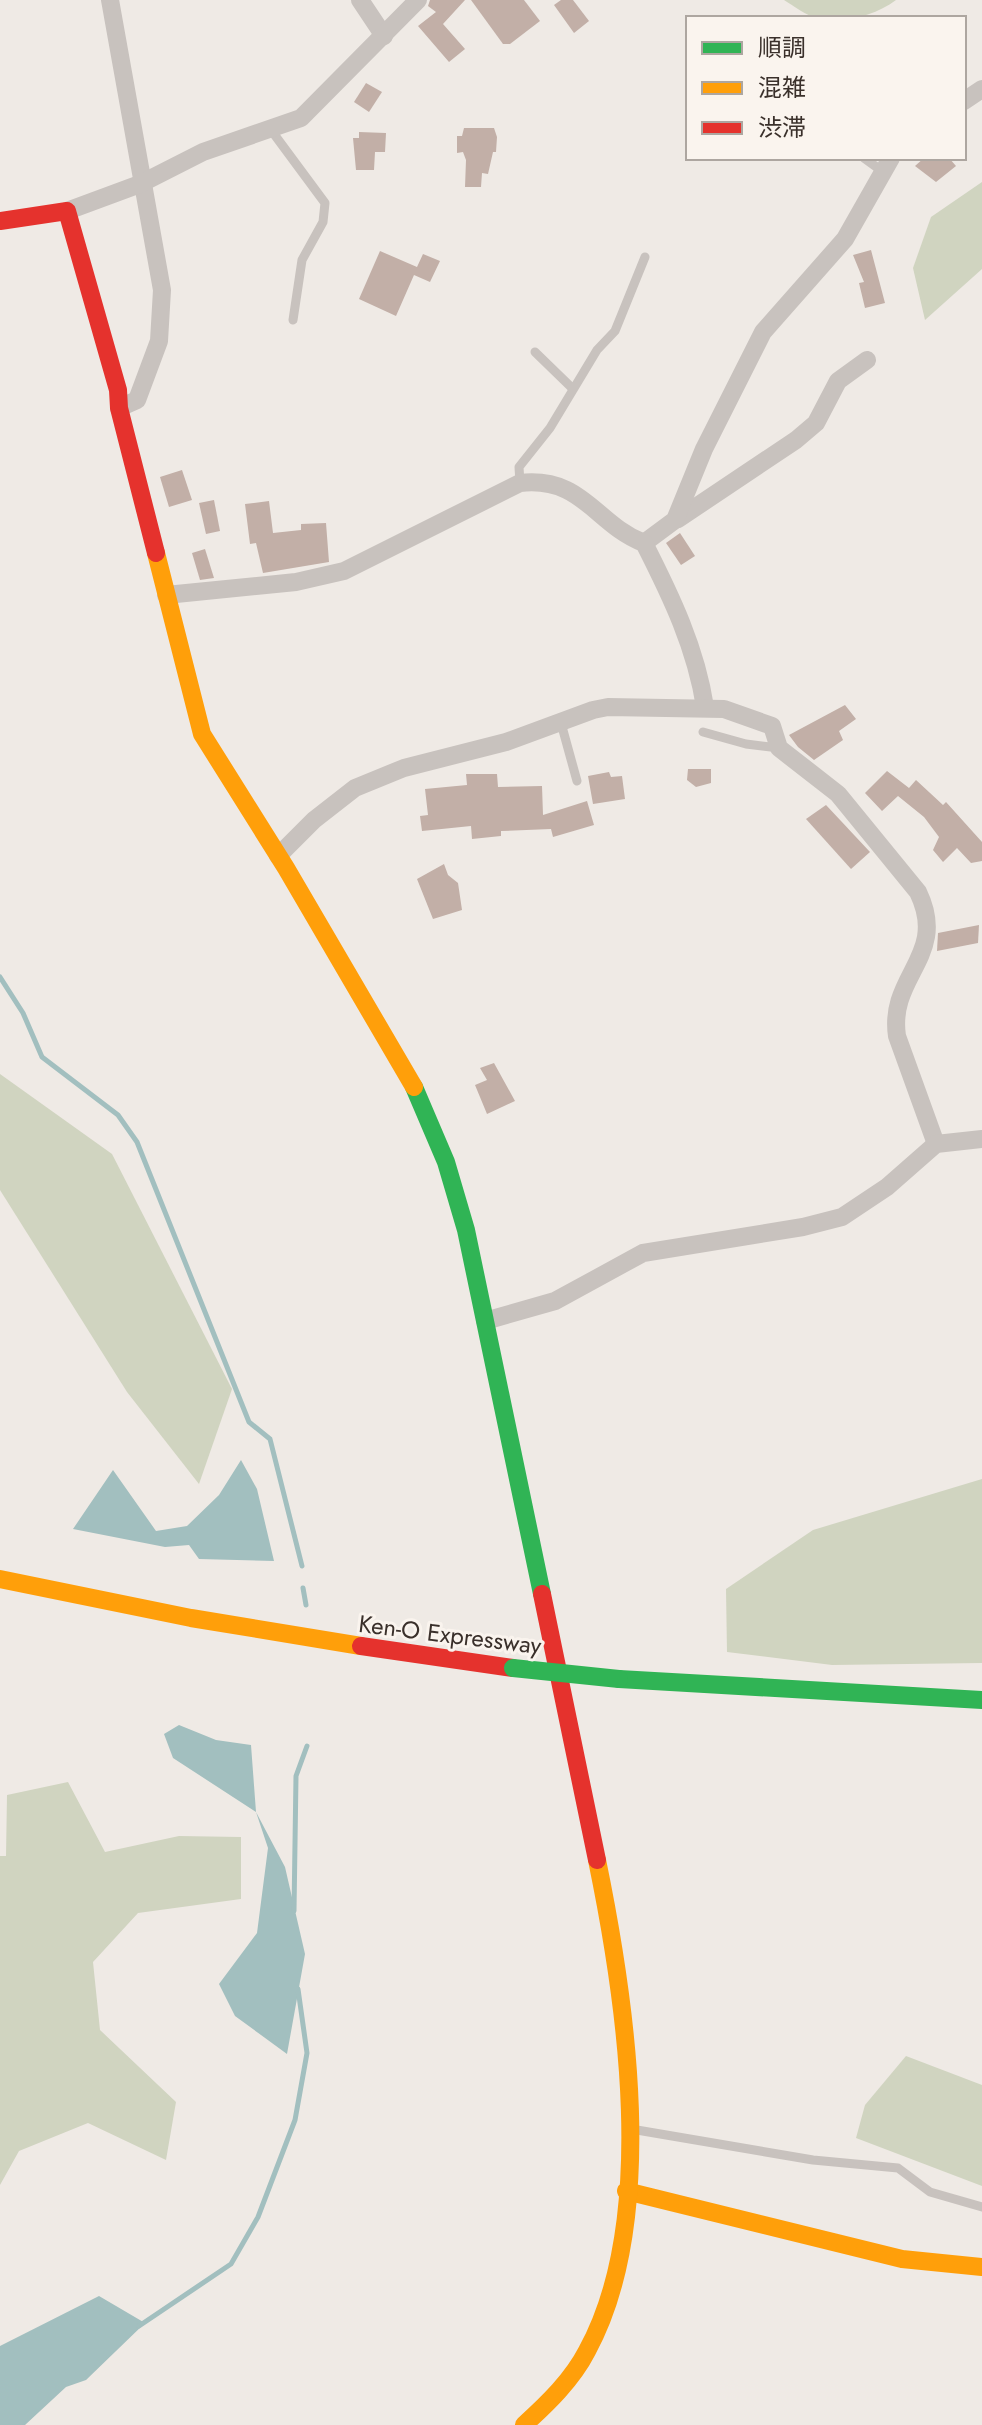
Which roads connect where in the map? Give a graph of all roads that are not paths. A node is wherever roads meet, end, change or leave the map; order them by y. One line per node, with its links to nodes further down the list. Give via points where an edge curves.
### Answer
1 (110, 0): 7 (street)
2 (360, 0): 4 (street)
3 (418, 0): 4 (street)
4 (384, 36): 5 (street, via 311,111)
5 (271, 130): 7 (street, via 203,152); 11 (lane, via 325,203 323,222 302,260)
6 (886, 165): 17 (street, via 845,239 763,332)
7 (140, 184): 8 (street); 15 (street, via 162,290 159,341 137,400)
8 (67, 211): 9 (main road); 15 (main road)
9 (0, 221)
10 (645, 257): 14 (lane, via 615,331)
11 (293, 320)
12 (535, 352): 14 (lane)
13 (867, 360): 17 (street, via 838,381 816,423 796,440)
14 (571, 387): 16 (lane, via 550,428 519,467)
15 (119, 408): 19 (main road)
16 (520, 483): 18 (street, via 549,483 584,497 624,535); 19 (street, via 344,571 296,582)
17 (675, 520): 18 (street)
18 (644, 543): 20 (street, via 676,606)
19 (166, 595): 25 (main road, via 202,734)
20 (705, 707): 21 (street, via 608,707); 23 (street, via 772,726)
21 (561, 723): 24 (lane); 25 (street, via 404,768 355,788)
22 (703, 732): 23 (lane)
23 (779, 748): 27 (street, via 838,794 925,906 926,947 903,985 894,1017)
24 (577, 781)
25 (278, 856): 28 (main road, via 422,1100 466,1230)
26 (982, 1139): 27 (street)
27 (936, 1144): 28 (street, via 842,1217 643,1253 555,1301)
28 (485, 1321): 31 (main road, via 618,1961)
29 (0, 1579): 30 (main road, Ken-O Expressway, bridge, via 196,1620 513,1668 619,1679)
30 (982, 1698)
31 (627, 2129): 32 (main road); 33 (lane, via 813,2160 898,2168 930,2192)
32 (626, 2191): 34 (main road, via 902,2259); 35 (main road, via 610,2291 592,2343 565,2386)
33 (982, 2207)
34 (982, 2267)
35 (524, 2425)

